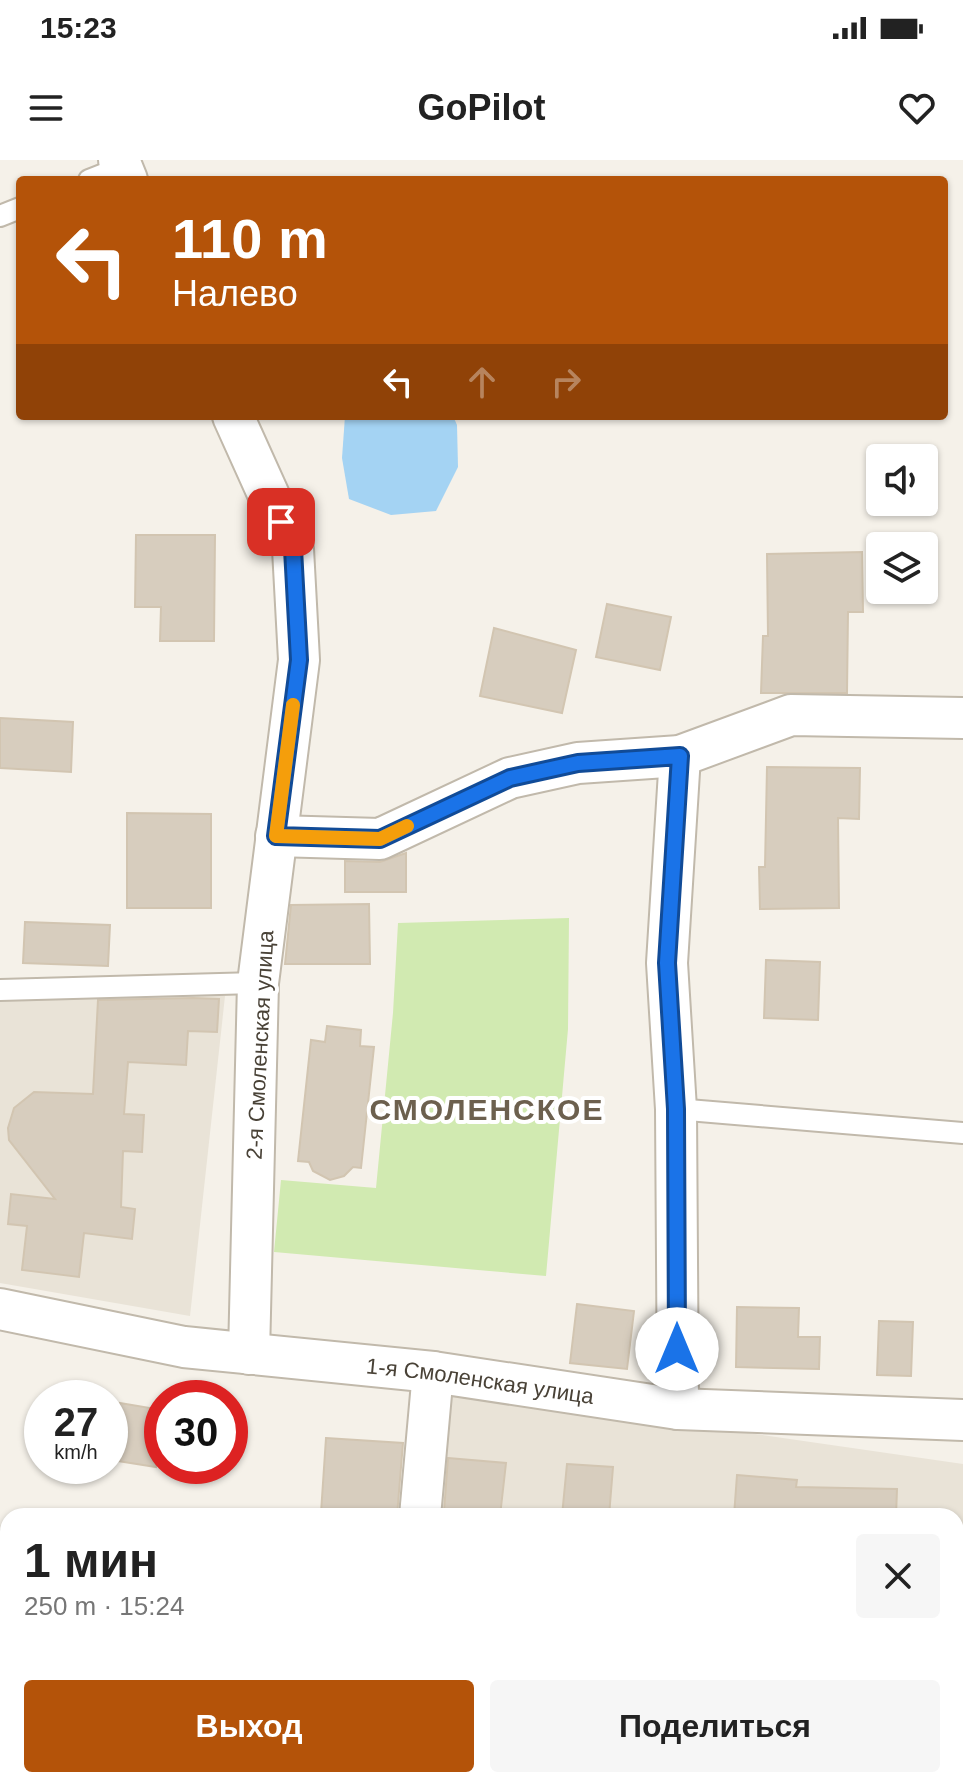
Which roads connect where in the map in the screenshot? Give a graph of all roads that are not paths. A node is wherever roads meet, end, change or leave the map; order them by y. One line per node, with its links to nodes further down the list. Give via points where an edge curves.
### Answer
1 (235, 420): 4 (street, 2-я Смоленская улица, via 293,549 299,660)
2 (963, 718): 3 (street, via 791,715)
3 (680, 756): 4 (street, via 578,763 510,778 380,839); 7 (street, via 667,963)
4 (276, 836): 5 (street, 2-я Смоленская улица)
5 (258, 983): 6 (lane); 10 (street, 2-я Смоленская улица)
6 (0, 990)
7 (676, 1109): 8 (lane); 12 (street)
8 (963, 1133)
9 (0, 1309): 10 (street, 1-я Смоленская улица, via 184,1347)
10 (249, 1354): 11 (street, 1-я Смоленская улица)
11 (433, 1372): 12 (street, 1-я Смоленская улица); 14 (street)
12 (678, 1409): 13 (street, 1-я Смоленская улица)
13 (963, 1420)
14 (421, 1508)

